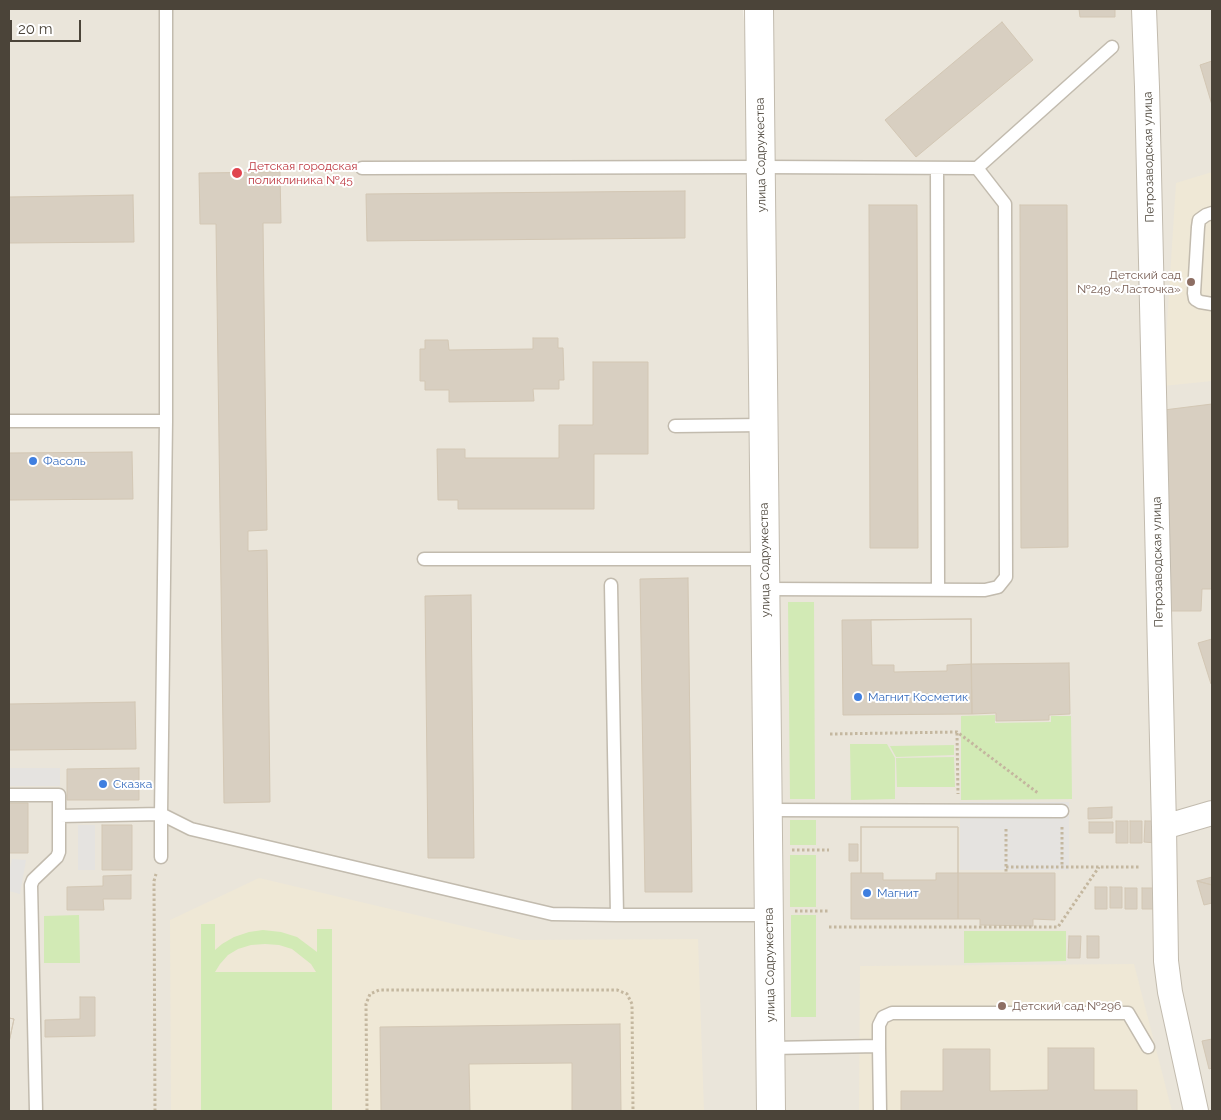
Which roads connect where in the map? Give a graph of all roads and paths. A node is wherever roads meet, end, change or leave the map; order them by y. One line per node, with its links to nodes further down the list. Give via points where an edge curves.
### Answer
1 (166, 9): 11 (lane)
2 (760, 9): 5 (street, улица Содружества)
3 (1144, 9): 30 (street, Петрозаводская улица)
4 (1112, 47): 8 (lane)
5 (761, 167): 6 (lane); 7 (lane); 13 (street, улица Содружества)
6 (362, 168)
7 (937, 168): 8 (lane); 19 (lane)
8 (977, 168): 19 (lane, via 1005,204 1006,577 998,587 985,590)
9 (1212, 213): 10 (lane, via 1199,220 1194,293 1195,299)
10 (1212, 304)
11 (166, 421): 12 (lane); 28 (lane)
12 (9, 422)
13 (764, 425): 14 (lane); 16 (street, улица Содружества)
14 (675, 426)
15 (424, 559): 16 (lane)
16 (766, 560): 18 (street, улица Содружества)
17 (611, 585): 41 (lane)
18 (766, 589): 19 (lane); 23 (street, улица Содружества)
19 (938, 590)
20 (957, 732): 21 (path); 24 (path); 26 (path)
21 (830, 734)
22 (9, 795): 29 (lane, via 60,795)
23 (768, 810): 24 (lane); 31 (street, улица Содружества)
24 (958, 810): 25 (lane)
25 (1006, 810): 26 (lane); 35 (path)
26 (1062, 811): 36 (path)
27 (1212, 813): 30 (street)
28 (161, 814): 29 (lane); 33 (lane); 41 (lane, via 191,829 552,914)
29 (60, 816): 46 (lane, via 57,857 31,885)
30 (1164, 827): 34 (street, Петрозаводская улица)
31 (769, 850): 32 (path); 40 (street, улица Содружества)
32 (829, 850)
33 (161, 857): 47 (path, via 154,881)
34 (1164, 866): 37 (path); 52 (street, Петрозаводская улица, via 1166,961 1170,992)
35 (1006, 867): 36 (path); 38 (path)
36 (1062, 867): 37 (path)
37 (1099, 867): 42 (path, via 1058,927)
38 (1006, 874)
39 (829, 911): 40 (path)
40 (769, 913): 41 (lane); 45 (street, улица Содружества)
41 (617, 915)
42 (829, 927)
43 (879, 1046): 44 (lane, via 879,1025 883,1017 892,1013 1128,1013); 45 (lane); 51 (lane)
44 (1148, 1047)
45 (770, 1048): 50 (street, улица Содружества)
46 (36, 1111)
47 (155, 1111)
48 (367, 1111): 49 (path, via 366,1004 370,994 379,990 617,990 627,994 632,1004)
49 (633, 1111)
50 (771, 1111)
51 (880, 1111)
52 (1196, 1111)

